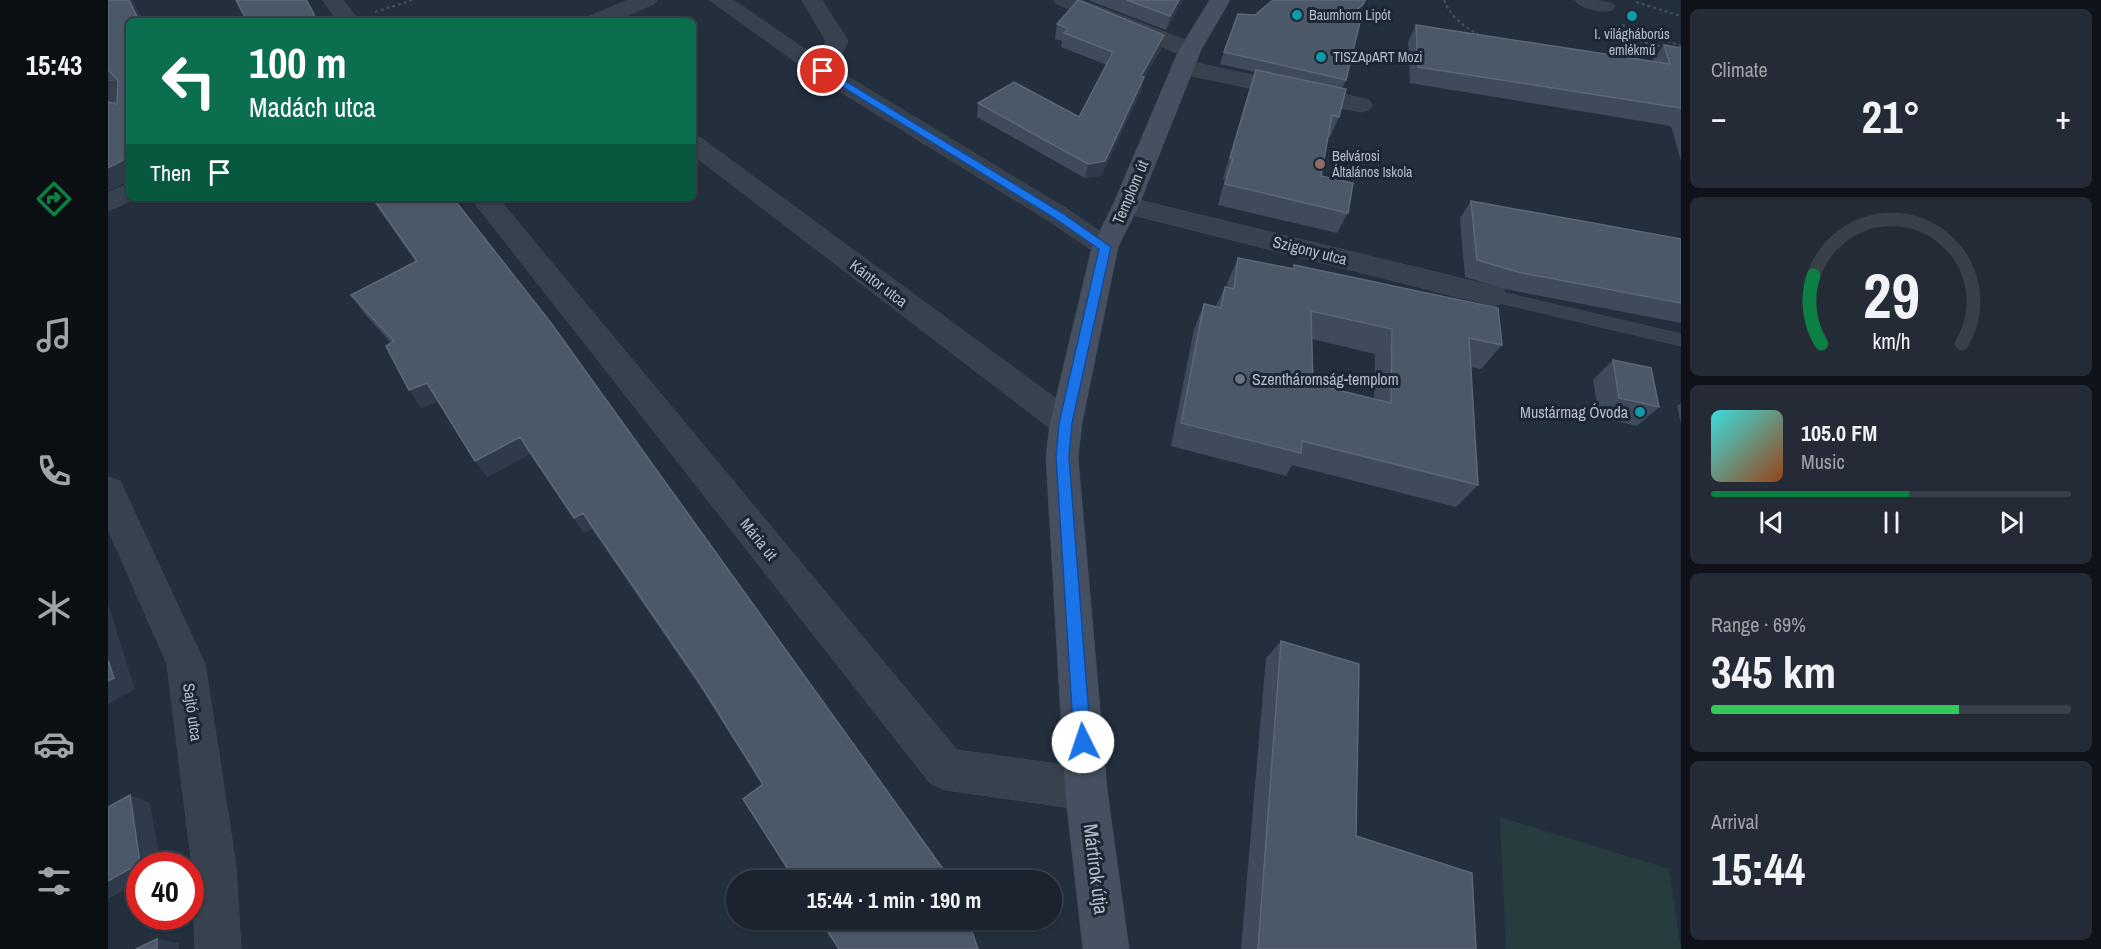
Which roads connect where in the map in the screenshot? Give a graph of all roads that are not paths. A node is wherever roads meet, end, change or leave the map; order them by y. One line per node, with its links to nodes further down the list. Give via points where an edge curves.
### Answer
1 (333, 0): 9 (street)
2 (647, 0): 10 (street)
3 (720, 0): 12 (street)
4 (813, 0): 12 (street, via 837,41)
5 (1064, 0): 11 (street)
6 (1220, 0): 11 (street, Templom út)
7 (1585, 0): 8 (street)
8 (1605, 6)
9 (347, 18)
10 (602, 18)
11 (1186, 58): 14 (street); 20 (street, Templom út)
12 (823, 71): 21 (street)
13 (108, 89): 15 (street)
14 (1361, 105)
15 (126, 108)
16 (696, 145): 24 (street, Kántor utca)
17 (126, 194): 19 (street)
18 (486, 201): 26 (street, Mária út, via 946,769)
19 (108, 203)
20 (1126, 205): 21 (street, Templom út); 22 (street, Szigony utca)
21 (1105, 247): 24 (street, Templom út)
22 (1493, 296): 23 (lane)
23 (1681, 340)
24 (1066, 423): 26 (street, Templom út, via 1062,457)
25 (108, 491): 27 (street, Sajtó utca, via 186,664 214,866)
26 (1086, 789): 28 (street, Mártírok útja)
27 (218, 949)
28 (1106, 949)

